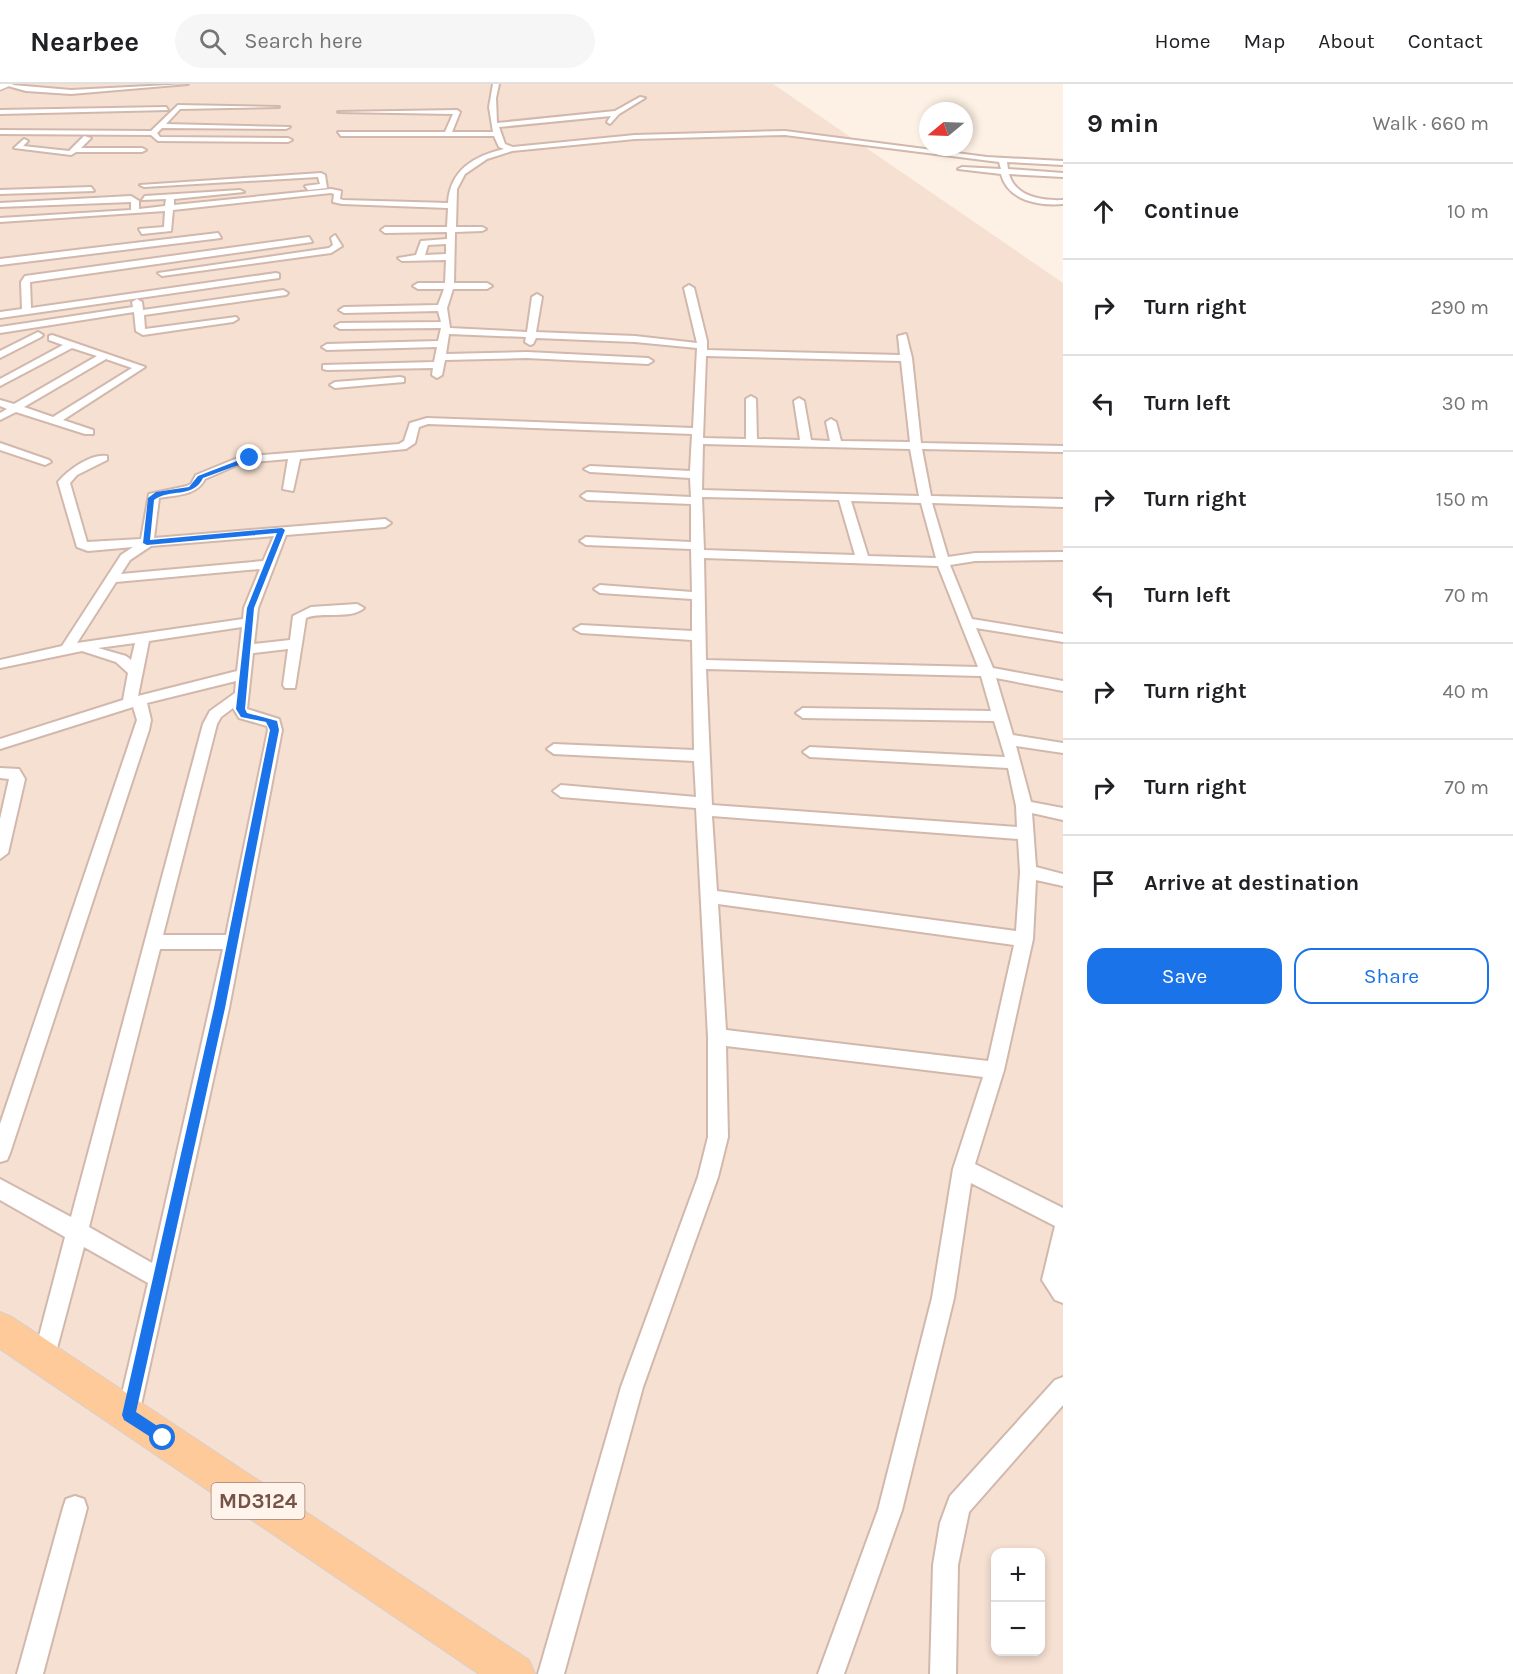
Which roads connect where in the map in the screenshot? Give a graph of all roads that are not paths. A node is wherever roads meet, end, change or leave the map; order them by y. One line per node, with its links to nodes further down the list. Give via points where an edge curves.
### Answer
1 (42, 84): 6 (street)
2 (165, 84): 3 (street); 6 (street, via 80,91)
3 (185, 84)
4 (496, 84): 25 (street, via 491,102)
5 (5, 85): 6 (street)
6 (26, 89)
7 (642, 98): 15 (street)
8 (97, 99): 9 (street)
9 (43, 100)
10 (238, 107): 11 (street); 13 (street, via 178,107); 22 (street)
11 (276, 107)
12 (0, 112): 13 (street, via 47,111 43,120 108,118 103,110)
13 (167, 112): 16 (street); 20 (street)
14 (341, 112): 18 (street, via 457,112)
15 (617, 113): 19 (street); 25 (street)
16 (210, 116)
17 (442, 123): 18 (street)
18 (454, 123): 27 (street)
19 (608, 124): 21 (street); 31 (street)
20 (159, 126): 22 (street); 26 (street)
21 (597, 126)
22 (225, 127): 23 (street)
23 (286, 127)
24 (0, 132): 26 (street)
25 (497, 132): 27 (street); 29 (street); 34 (street, via 502,145)
26 (153, 134): 30 (street, via 165,140)
27 (448, 134): 28 (street)
28 (341, 135)
29 (509, 135)
30 (288, 140)
31 (597, 140): 34 (street); 37 (street, via 785,133)
32 (0, 141): 33 (street)
33 (24, 141): 35 (street, via 18,148 67,154); 35 (street, via 85,140)
34 (512, 149): 51 (street, via 487,156 459,175)
35 (75, 150): 36 (street)
36 (142, 150)
37 (1003, 160): 38 (street); 40 (street)
38 (1063, 163)
39 (962, 169): 40 (street)
40 (1006, 172): 41 (street); 49 (street, via 1010,186 1038,203)
41 (1063, 175)
42 (171, 183): 43 (street); 46 (street); 46 (street, via 316,174 322,176 324,186)
43 (144, 185)
44 (94, 189): 45 (street)
45 (0, 192)
46 (170, 196): 47 (street); 52 (street)
47 (145, 198)
48 (44, 202): 50 (street); 53 (street, via 131,198 135,201); 54 (street)
49 (1063, 202)
50 (0, 205)
51 (451, 206): 52 (street, via 342,202 336,200 338,193 331,191); 55 (street)
52 (169, 209): 53 (street); 61 (street, via 168,229)
53 (135, 212): 54 (street)
54 (40, 218): 57 (street)
55 (451, 218): 56 (street); 60 (street)
56 (439, 219)
57 (0, 220)
58 (482, 229): 60 (street)
59 (385, 230): 60 (street)
60 (450, 230): 65 (street)
61 (142, 231)
62 (218, 236): 72 (street)
63 (335, 238): 74 (street, via 338,246 331,250)
64 (309, 240): 67 (street)
65 (449, 241): 68 (street); 70 (street, via 424,243)
66 (17, 249): 72 (street)
67 (232, 250): 71 (street); 74 (street)
68 (450, 257): 70 (street); 79 (street)
69 (402, 258): 70 (street)
70 (420, 258)
71 (159, 260): 75 (street); 90 (street, via 28,278)
72 (17, 261): 73 (street)
73 (0, 262)
74 (238, 263): 75 (street); 77 (street)
75 (162, 273): 83 (street)
76 (276, 276): 77 (street)
77 (244, 281): 81 (street)
78 (418, 286): 79 (street)
79 (449, 286): 80 (street); 88 (street)
80 (487, 286)
81 (199, 287): 83 (street); 87 (street)
82 (689, 288): 105 (street)
83 (166, 292): 85 (street)
84 (283, 294): 87 (street)
85 (136, 296): 90 (street); 91 (street)
86 (537, 297): 98 (street)
87 (205, 304): 91 (street); 94 (street)
88 (442, 308): 89 (street); 96 (street)
89 (344, 310)
90 (27, 311): 92 (street)
91 (138, 311): 94 (street, via 143,332); 97 (street)
92 (0, 315)
93 (233, 319): 94 (street)
94 (210, 322)
95 (340, 326): 96 (street)
96 (445, 328): 98 (street); 103 (street)
97 (0, 330)
98 (531, 334): 105 (street); 108 (street)
99 (38, 335): 106 (street)
100 (903, 336): 109 (street)
101 (52, 338): 102 (street)
102 (70, 344): 107 (street); 115 (street)
103 (443, 344): 104 (street); 112 (street)
104 (327, 347)
105 (701, 349): 109 (street); 126 (street)
106 (0, 355)
107 (106, 355): 121 (street); 123 (street, via 140,367)
108 (527, 355): 110 (street); 112 (street)
109 (907, 358): 131 (street)
110 (648, 361)
111 (354, 366): 112 (street); 113 (street); 116 (street)
112 (439, 366)
113 (327, 367)
114 (400, 381): 116 (street)
115 (0, 383)
116 (354, 384): 117 (street)
117 (335, 385)
118 (751, 399): 127 (street)
119 (799, 400): 128 (street)
120 (0, 403): 121 (street)
121 (16, 408): 122 (street); 123 (street)
122 (0, 417)
123 (55, 420): 125 (street)
124 (831, 422): 129 (street)
125 (89, 432)
126 (697, 436): 127 (street); 134 (street, via 421,421 414,425 407,446); 140 (street)
127 (752, 442): 128 (street)
128 (806, 444): 129 (street)
129 (836, 445): 131 (street)
130 (0, 446): 133 (street)
131 (916, 447): 132 (street); 143 (street)
132 (1063, 449)
133 (15, 451): 136 (street); 137 (street)
134 (295, 454): 139 (street); 148 (street, via 240,460 200,477 190,489 153,496)
135 (103, 458): 148 (street, via 64,482 81,544 102,548)
136 (0, 460)
137 (45, 462)
138 (590, 470): 140 (street)
139 (290, 489)
140 (696, 490): 141 (street); 142 (street); 149 (street)
141 (587, 496)
142 (844, 498): 143 (street); 151 (street)
143 (926, 501): 144 (street); 152 (street)
144 (1063, 503)
145 (385, 523): 146 (street)
146 (282, 530): 148 (street); 153 (street)
147 (586, 541): 149 (street)
148 (147, 543): 154 (street, via 125,558)
149 (697, 550): 151 (street); 156 (street)
150 (1063, 556): 152 (street, via 975,557)
151 (863, 560): 152 (street)
152 (943, 562): 159 (street)
153 (266, 565): 154 (street); 158 (street, via 254,594)
154 (112, 579): 165 (street)
155 (600, 589): 156 (street)
156 (698, 596): 161 (street)
157 (357, 608): 164 (street, via 303,613)
158 (249, 622): 162 (street); 166 (street)
159 (965, 622): 163 (street); 170 (street)
160 (581, 629): 161 (street)
161 (699, 636): 168 (street)
162 (142, 638): 165 (street); 169 (street)
163 (1063, 638)
164 (296, 644): 166 (street); 172 (street)
165 (71, 649): 167 (street); 169 (street, via 121,659)
166 (247, 649): 171 (street)
167 (0, 664)
168 (702, 664): 170 (street); 183 (street)
169 (135, 671): 175 (street)
170 (987, 672): 173 (street); 177 (street)
171 (244, 674): 174 (street); 175 (street)
172 (290, 685)
173 (1063, 686)
174 (242, 695): 196 (street, via 215,714 210,724); 197 (street, via 240,709 244,715 268,720 274,723 275,730)
175 (134, 702): 179 (street); 200 (street, via 144,720 142,730)
176 (803, 713): 177 (street)
177 (998, 716): 178 (street)
178 (1007, 739): 180 (street); 184 (street)
179 (0, 744)
180 (1063, 748)
181 (554, 749): 183 (street)
182 (810, 752): 184 (street)
183 (701, 756): 188 (street)
184 (1014, 763): 187 (street)
185 (0, 773): 191 (street, via 14,773 17,779)
186 (561, 791): 188 (street)
187 (1024, 806): 189 (street); 190 (street)
188 (704, 807): 190 (street); 194 (street)
189 (1063, 814)
190 (1025, 834): 192 (street)
191 (0, 853)
192 (1028, 872): 193 (street); 195 (street)
193 (1063, 880)
194 (709, 896): 195 (street); 198 (street)
195 (1024, 939): 199 (street)
196 (153, 942): 197 (street); 204 (street)
197 (233, 942): 206 (street)
198 (717, 1037): 199 (street); 215 (street, via 718,1137 708,1177 632,1387)
199 (995, 1070): 201 (street)
200 (0, 1153)
201 (963, 1169): 203 (street); 216 (street, via 943,1298 890,1510)
202 (0, 1189): 204 (street)
203 (1063, 1219)
204 (76, 1232): 206 (street); 209 (street)
205 (1063, 1232): 207 (street, via 1053,1280)
206 (159, 1278): 211 (street)
207 (1063, 1292)
208 (0, 1329): 209 (main road, MD3124)
209 (44, 1359): 211 (main road, MD3124)
210 (1063, 1388): 217 (street, via 959,1505 951,1523)
211 (129, 1415): 214 (main road, MD3124)
212 (75, 1508): 213 (street)
213 (30, 1674)
214 (515, 1674)
215 (551, 1674)
216 (831, 1674)
217 (943, 1674)

